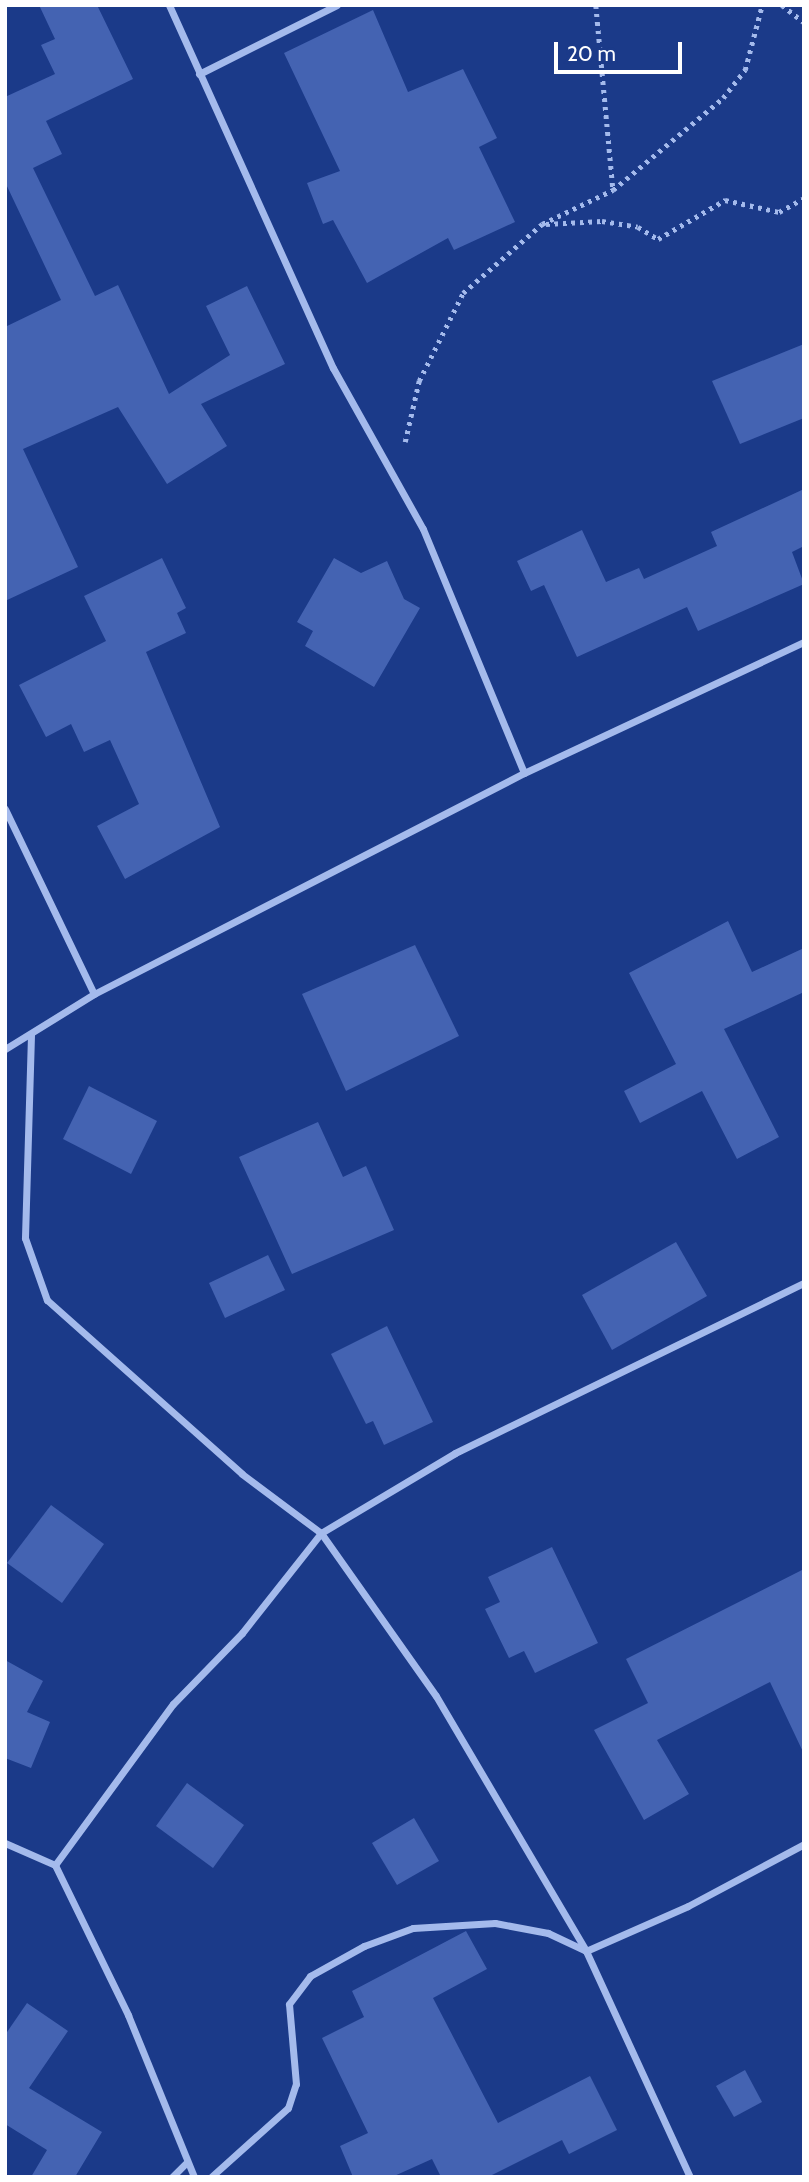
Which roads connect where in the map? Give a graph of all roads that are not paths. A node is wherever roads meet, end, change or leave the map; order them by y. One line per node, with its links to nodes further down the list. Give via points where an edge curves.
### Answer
1 (169, 5): 3 (street)
2 (337, 5): 3 (street)
3 (200, 74): 5 (street, via 333,368 396,476)
4 (804, 642): 5 (street)
5 (524, 773): 7 (street)
6 (5, 809): 7 (street)
7 (94, 993): 8 (street)
8 (31, 1035): 9 (street); 11 (street, via 25,1238 47,1300 242,1474)
9 (5, 1049)
10 (804, 1283): 11 (street, via 455,1453)
11 (321, 1533): 14 (street, via 242,1633 173,1704); 15 (street, via 436,1696)
12 (5, 1843): 14 (street)
13 (804, 1844): 15 (street, via 688,1906)
14 (55, 1865): 16 (street, via 128,2015)
15 (586, 1951): 19 (street, via 548,1933 495,1923 413,1928 364,1945 310,1976 289,2004 296,2084 288,2108); 20 (street)
16 (187, 2163): 17 (street); 18 (street)
17 (172, 2177)
18 (194, 2177)
19 (211, 2177)
20 (690, 2177)

